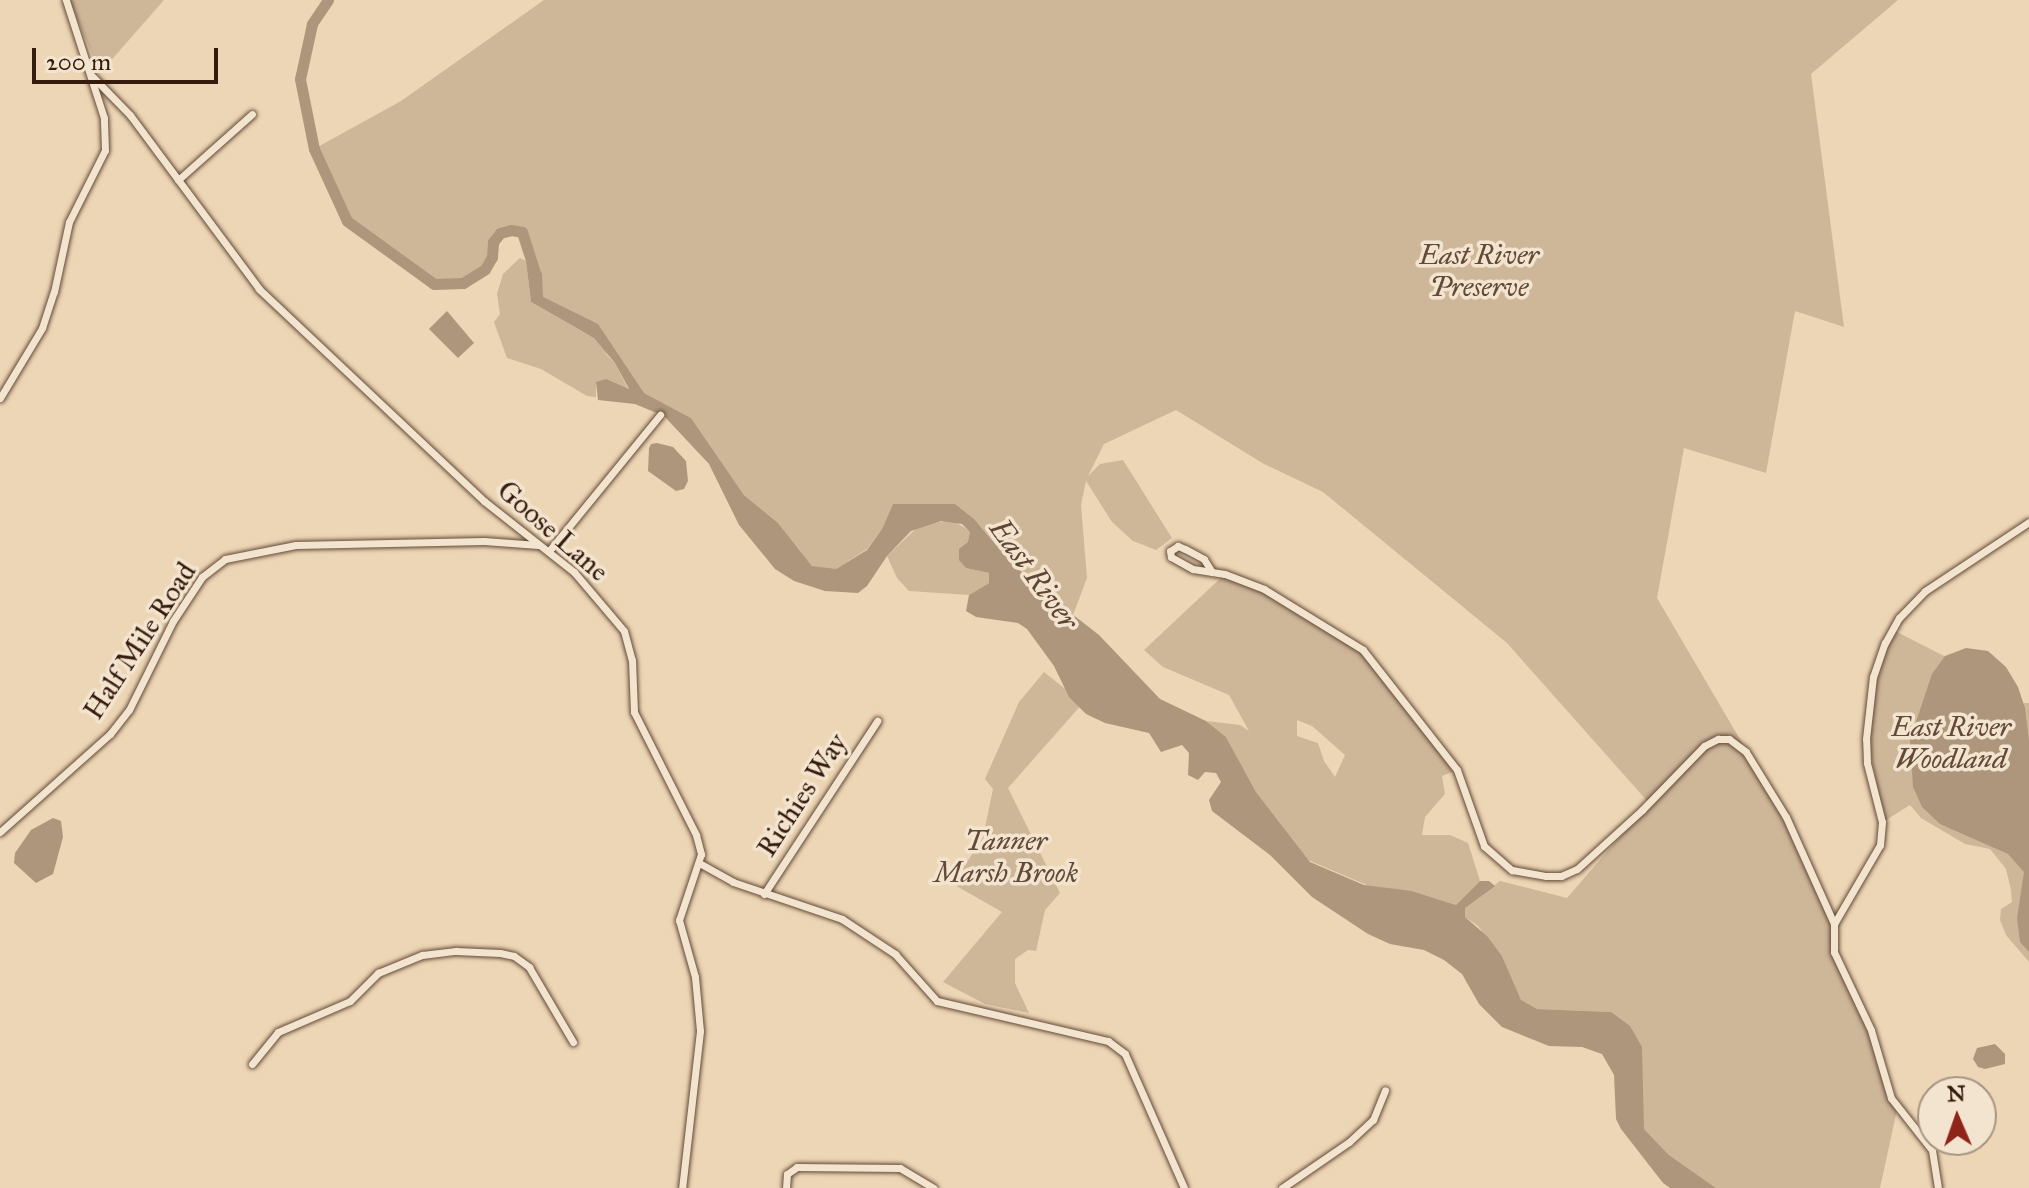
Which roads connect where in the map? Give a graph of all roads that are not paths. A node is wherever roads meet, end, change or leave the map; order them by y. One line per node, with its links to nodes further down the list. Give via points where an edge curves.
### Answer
1 (66, 0): 2 (street)
2 (91, 75): 4 (street, Goose Lane, via 130,115); 5 (street, via 104,118 105,150 69,222 42,328)
3 (252, 114): 4 (street)
4 (178, 180): 8 (street, Goose Lane, via 259,289 428,450)
5 (0, 398)
6 (660, 415): 9 (street)
7 (2029, 522): 15 (street, via 1925,591 1899,618 1885,643 1873,677 1866,739 1882,822 1880,845)
8 (541, 545): 9 (street, Goose Lane); 12 (street, Half Mile Road, via 296,545 225,559 202,577 173,621 129,710 110,734)
9 (549, 551): 13 (street, Goose Lane, via 594,592 624,631 632,660 634,712 696,835)
10 (1212, 572): 10 (street, via 1179,563 1170,551 1185,549 1204,559); 15 (street, via 1264,589 1363,650 1457,770 1484,846 1512,870 1561,876 1577,869 1704,746 1729,739 1746,752 1786,817)
11 (877, 721): 14 (street, Richies Way)
12 (0, 832)
13 (701, 864): 14 (street); 19 (street, via 679,920 695,977 700,1031)
14 (764, 894): 22 (street, via 842,919 895,954 937,1001 1108,1041 1125,1054)
15 (1834, 924): 24 (street, via 1834,952 1871,1030 1891,1098 1932,1150)
16 (573, 1042): 17 (street, via 529,967 514,956 456,951 422,955 378,973 350,1001 278,1032)
17 (252, 1064)
18 (1385, 1090): 23 (street, via 1379,1111 1365,1127)
19 (682, 1188)
20 (786, 1188): 21 (street, via 787,1174 797,1167 900,1168)
21 (933, 1188)
22 (1184, 1188)
23 (1282, 1188)
24 (1938, 1188)

